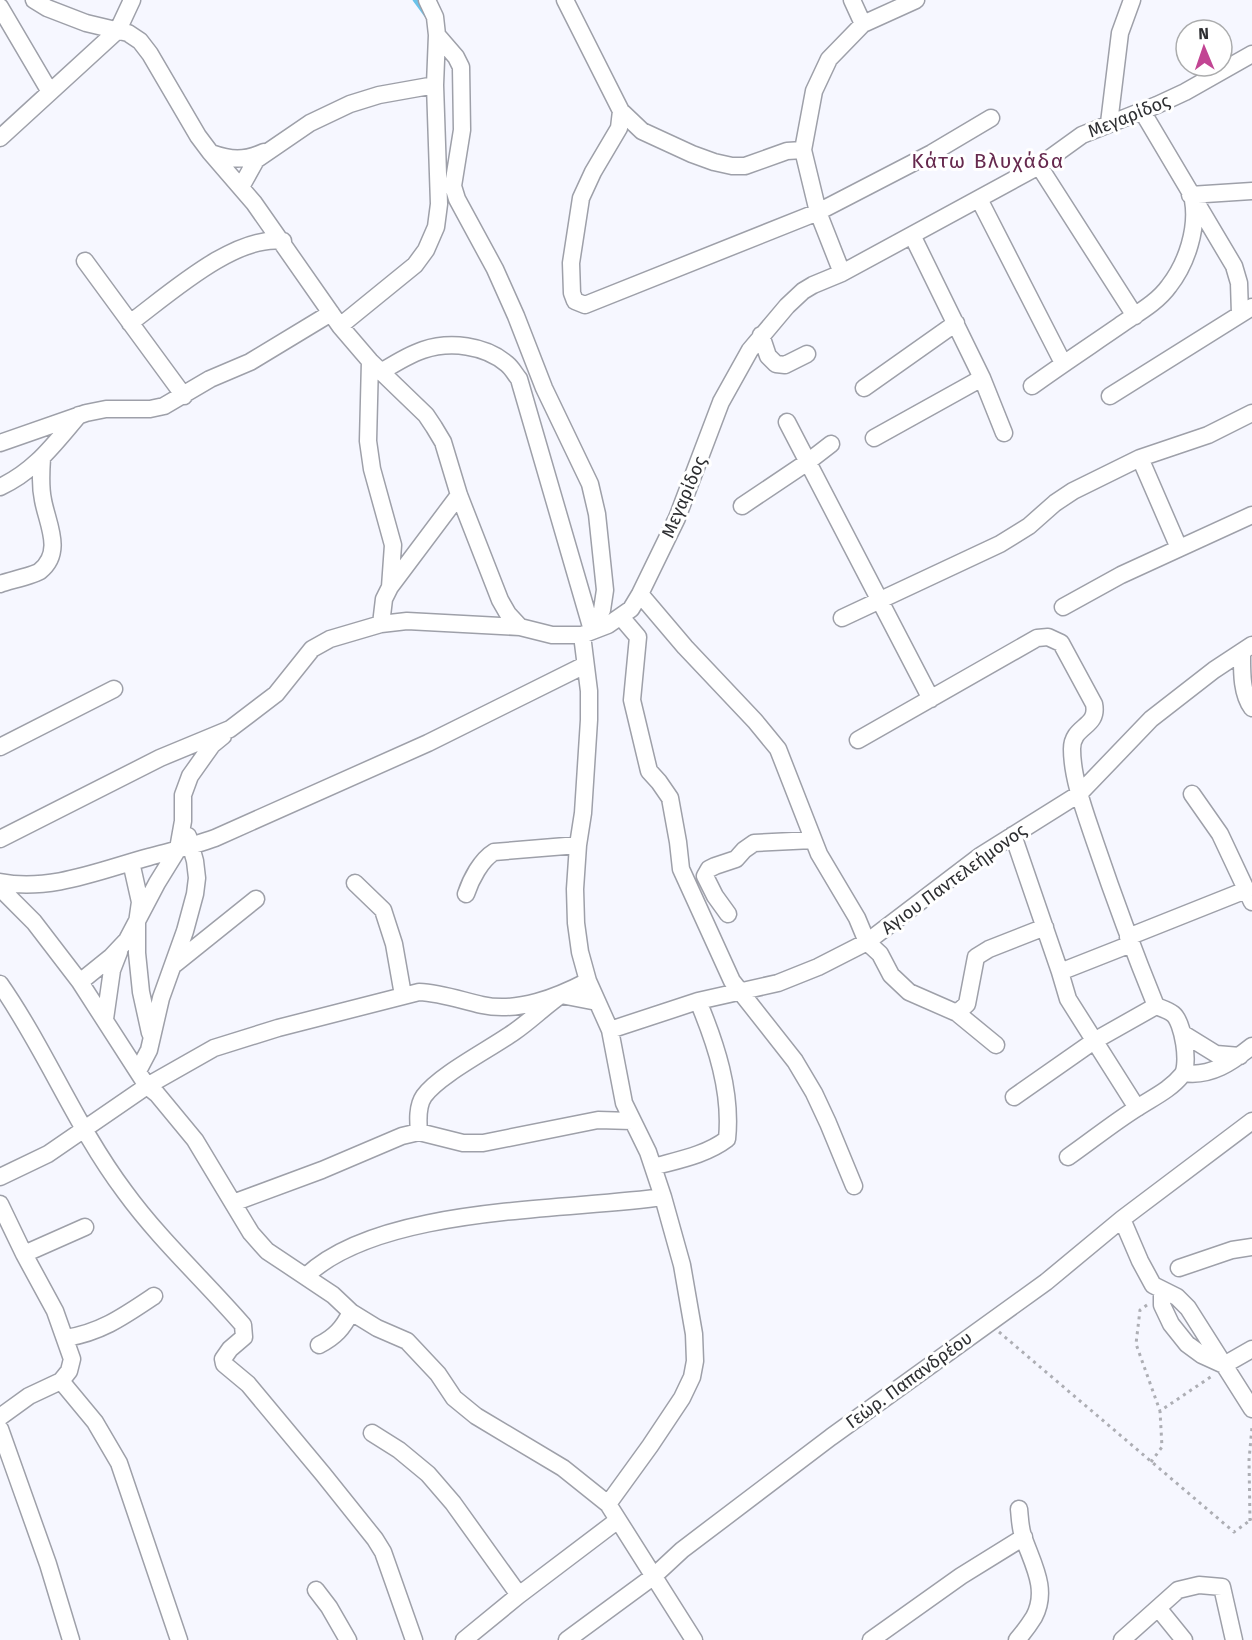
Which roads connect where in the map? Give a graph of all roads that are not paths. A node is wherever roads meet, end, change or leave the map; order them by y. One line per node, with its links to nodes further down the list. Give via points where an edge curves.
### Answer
1 (34, 0): 10 (street, via 86,23)
2 (132, 0): 10 (street)
3 (427, 0): 11 (street, via 435,17)
4 (565, 0): 15 (street)
5 (852, 0): 9 (street)
6 (916, 0): 9 (street)
7 (1132, 0): 18 (street, via 1120,33)
8 (0, 7): 14 (street)
9 (863, 24): 21 (street, via 825,67 814,91)
10 (118, 30): 14 (street); 22 (street, via 140,41 150,54 185,117)
11 (437, 35): 13 (street); 71 (street, via 461,67 462,130 453,186 457,199 495,269 544,388 590,484 605,590 602,610)
12 (1252, 54): 16 (street, Μεγαρίδος)
13 (435, 85): 20 (street, via 350,104); 35 (street, via 439,204 436,227 415,265)
14 (50, 92): 19 (street)
15 (621, 111): 21 (street, via 642,130 666,143 732,166); 28 (street, via 619,128 581,198 571,263 572,293 580,304)
16 (1142, 111): 18 (street, Μεγαρίδος); 26 (street)
17 (991, 118): 28 (street)
18 (1109, 123): 23 (street, Μεγαρίδος, via 1082,135)
19 (0, 138)
20 (267, 150): 22 (street, via 238,160); 24 (street, via 256,160)
21 (803, 150): 28 (street)
22 (210, 152): 24 (street)
23 (1039, 166): 27 (street, Μεγαρίδος); 34 (street)
24 (241, 187): 30 (street)
25 (1252, 191): 26 (street)
26 (1192, 197): 33 (street, via 1234,266); 34 (street, via 1196,215 1183,262 1169,286)
27 (979, 199): 29 (street, Μεγαρίδος); 40 (street)
28 (818, 212): 32 (street)
29 (912, 235): 32 (street, Μεγαρίδος); 37 (street)
30 (283, 241): 35 (street); 36 (street, via 261,241 230,251)
31 (85, 261): 36 (street)
32 (842, 273): 38 (street, Μεγαρίδος, via 802,291)
33 (1246, 311): 46 (street)
34 (1135, 316): 40 (street)
35 (336, 319): 41 (street); 45 (street, via 210,379)
36 (130, 322): 45 (street)
37 (956, 323): 42 (street); 44 (street)
38 (761, 335): 39 (street, via 768,356 776,364 785,365); 64 (street, Μεγαρίδος, via 722,402 677,518)
39 (807, 354)
40 (1063, 363): 43 (street)
41 (376, 367): 58 (street, via 434,427 443,442); 63 (street, via 368,441 393,545); 71 (street, via 425,349 453,345 475,348 509,365 519,379)
42 (982, 378): 50 (street); 51 (street)
43 (1032, 386)
44 (864, 388)
45 (184, 396): 48 (street, via 150,409 105,409)
46 (1110, 396)
47 (1252, 413): 55 (street, via 1208,435)
48 (80, 414): 52 (street); 54 (street)
49 (787, 422): 56 (street)
50 (1004, 433)
51 (874, 438)
52 (0, 443)
53 (831, 444): 56 (street)
54 (42, 458): 57 (street, via 25,474); 62 (street, via 43,502 53,536 50,556 39,572)
55 (1140, 458): 61 (street); 65 (street, via 1073,491 1000,544)
56 (809, 462): 59 (street); 65 (street)
57 (0, 487)
58 (459, 495): 63 (street); 70 (street, via 500,600)
59 (742, 506)
60 (1252, 515): 61 (street)
61 (1179, 548): 66 (street)
62 (0, 584)
63 (390, 587): 69 (street)
64 (640, 594): 67 (street, Μεγαρίδος); 84 (street, via 778,750)
65 (879, 600): 68 (street); 75 (street)
66 (1063, 607)
67 (621, 617): 71 (street, Μεγαρίδος); 105 (street, via 638,637 632,700 649,771 669,798 681,869 726,969)
68 (842, 618)
69 (381, 624): 70 (street, Μεγαρίδος, via 435,621); 77 (street, Μεγαρίδος, via 330,639 312,649 276,694)
70 (520, 627): 71 (street, Μεγαρίδος, via 552,635)
71 (587, 632): 73 (street)
72 (1247, 649): 76 (street, via 1245,686); 80 (street, Αγιου Παντελεήμονος, via 1214,669 1151,719)
73 (585, 665): 85 (street, via 589,720); 86 (street, via 428,743)
74 (114, 689): 79 (street)
75 (931, 699): 78 (street); 80 (street, via 1037,638 1048,637 1061,643 1096,712 1094,719 1074,737 1072,749)
76 (1252, 708)
77 (230, 729): 83 (street, via 160,758); 86 (street, via 212,745 190,776 183,795)
78 (858, 740)
79 (0, 747)
80 (1079, 794): 82 (street, Αγιου Παντελεήμονος); 97 (street)
81 (1192, 794): 91 (street, via 1220,834)
82 (1013, 835): 96 (street); 98 (street, Αγιου Παντελεήμονος)
83 (0, 839)
84 (813, 840): 94 (street, via 754,843 736,859 709,869 707,882); 98 (street)
85 (578, 845): 92 (street, via 494,852 470,882); 102 (street, via 576,923)
86 (185, 848): 87 (street); 95 (street, via 157,883); 100 (street, via 197,878)
87 (131, 862): 88 (street, via 79,878 19,885); 95 (street, via 140,902)
88 (0, 882)
89 (355, 883): 106 (street, via 383,910)
90 (0, 888): 103 (street, via 34,922)
91 (1248, 888): 97 (street)
92 (466, 894)
93 (256, 899): 100 (street)
94 (728, 914)
95 (137, 923): 99 (street); 115 (street, via 141,992)
96 (1045, 927): 101 (street); 111 (street, via 976,957 967,1004)
97 (1130, 940): 101 (street); 110 (street)
98 (867, 942): 105 (street, Αγιου Παντελεήμονος, via 778,983); 111 (street, via 909,992)
99 (120, 948): 103 (street); 112 (street, via 112,970)
100 (172, 966): 115 (street)
101 (1060, 972): 116 (street, via 1068,999)
102 (588, 981): 107 (street); 109 (street)
103 (80, 982): 112 (street)
104 (0, 984): 126 (street)
105 (740, 990): 108 (street, Αγιου Παντελεήμονος); 131 (street, via 814,1093)
106 (403, 995): 107 (street, via 434,993 484,1006 508,1006); 121 (street, via 214,1048)
107 (561, 995): 109 (street); 127 (street, via 516,1031 433,1086 423,1097 417,1120)
108 (698, 1001): 113 (street, Αγιου Παντελεήμονος); 129 (street, via 721,1068 729,1120 727,1139 696,1155)
109 (597, 1002): 113 (street)
110 (1156, 1006): 114 (street, via 1172,1013); 116 (street)
111 (957, 1013): 117 (street)
112 (105, 1019): 119 (street)
113 (610, 1030): 124 (street, via 624,1103)
114 (1182, 1033): 118 (street, via 1216,1053); 120 (street)
115 (151, 1039): 119 (street)
116 (1094, 1041): 122 (street); 123 (street)
117 (996, 1045)
118 (1246, 1051): 120 (street, via 1211,1072)
119 (138, 1071): 121 (street)
120 (1184, 1073): 123 (street)
121 (147, 1086): 126 (street); 133 (street, via 195,1140)
122 (1014, 1097)
123 (1137, 1108): 128 (street)
124 (632, 1121): 127 (street, via 598,1120 483,1143 463,1143); 129 (street)
125 (1252, 1121): 135 (street, Γεώρ. Παπανδρέου)
126 (84, 1129): 130 (street, via 48,1154); 163 (street, via 130,1199 243,1325 244,1337 230,1349 224,1364 248,1384 375,1539)
127 (419, 1132): 133 (street)
128 (1068, 1157)
129 (653, 1167): 132 (street)
130 (0, 1177)
131 (854, 1186)
132 (663, 1197): 140 (street, via 482,1215 421,1226 356,1244 321,1261); 152 (street, via 689,1300 695,1361 692,1377 677,1405)
133 (233, 1203): 140 (street, via 267,1251)
134 (0, 1204): 138 (street)
135 (1122, 1219): 146 (street, via 1153,1285 1177,1297 1188,1308); 156 (street, Γεώρ. Παπανδρέου, via 1046,1282 831,1437 682,1550)
136 (85, 1227): 138 (street)
137 (1252, 1247): 139 (street)
138 (24, 1254): 143 (street)
139 (1179, 1268)
140 (306, 1276): 142 (street)
141 (154, 1296): 143 (street, via 97,1331)
142 (351, 1312): 144 (street, via 335,1337); 152 (street, via 407,1341 454,1398 476,1416 563,1468)
143 (66, 1338): 147 (street, via 72,1359)
144 (319, 1345)
145 (1252, 1349): 146 (street)
146 (1224, 1365): 148 (street)
147 (61, 1381): 149 (street, via 29,1396); 161 (street, via 95,1422 119,1463)
148 (1252, 1409)
149 (0, 1417)
150 (0, 1429): 160 (street)
151 (372, 1433): 158 (street, via 428,1474)
152 (608, 1504): 154 (street)
153 (1019, 1509): 155 (street)
154 (618, 1520): 156 (street); 158 (street)
155 (1024, 1538): 167 (street, via 960,1576); 168 (street, via 1036,1570 1040,1598 1034,1616)
156 (654, 1576): 165 (street, Γεώρ. Παπανδρέου); 166 (street)
157 (316, 1590): 162 (street)
158 (519, 1595): 164 (street)
159 (1158, 1608): 169 (street); 170 (street); 171 (street, via 1178,1590 1199,1585 1222,1587)
160 (71, 1640)
161 (179, 1640)
162 (348, 1640)
163 (414, 1640)
164 (464, 1640)
165 (567, 1640)
166 (694, 1640)
167 (871, 1640)
168 (1017, 1640)
169 (1122, 1640)
170 (1184, 1640)
171 (1234, 1640)

